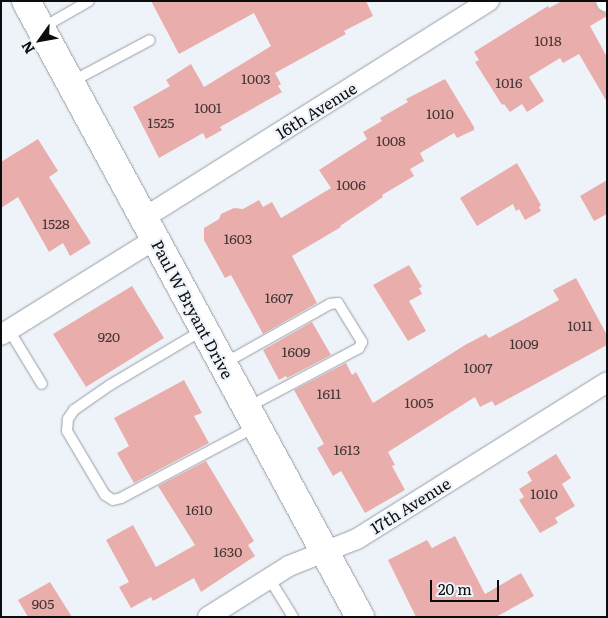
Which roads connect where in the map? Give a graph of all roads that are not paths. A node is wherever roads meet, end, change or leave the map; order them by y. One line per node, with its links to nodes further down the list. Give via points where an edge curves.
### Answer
1 (26, 1): 4 (street, Paul W Bryant Drive)
2 (89, 1): 4 (lane)
3 (489, 1): 7 (street, 16th Avenue)
4 (41, 28): 6 (street, Paul W Bryant Drive)
5 (150, 40): 6 (lane)
6 (70, 83): 7 (street, Paul W Bryant Drive)
7 (150, 228): 8 (street, Paul W Bryant Drive); 9 (street, 16th Avenue)
8 (204, 329): 10 (street, Paul W Bryant Drive); 13 (lane, via 74,410 68,419 67,431 105,495 113,500)
9 (5, 333): 12 (lane)
10 (223, 364): 13 (street, Paul W Bryant Drive); 13 (lane, via 330,304 338,303 362,342 359,348)
11 (607, 382): 14 (street, 17th Avenue, via 357,539)
12 (42, 384)
13 (252, 417): 14 (street, Paul W Bryant Drive)
14 (325, 551): 15 (street, 17th Avenue); 18 (street, Paul W Bryant Drive)
15 (269, 578): 16 (street, 17th Avenue); 17 (lane)
16 (208, 617)
17 (293, 617)
18 (360, 617)

